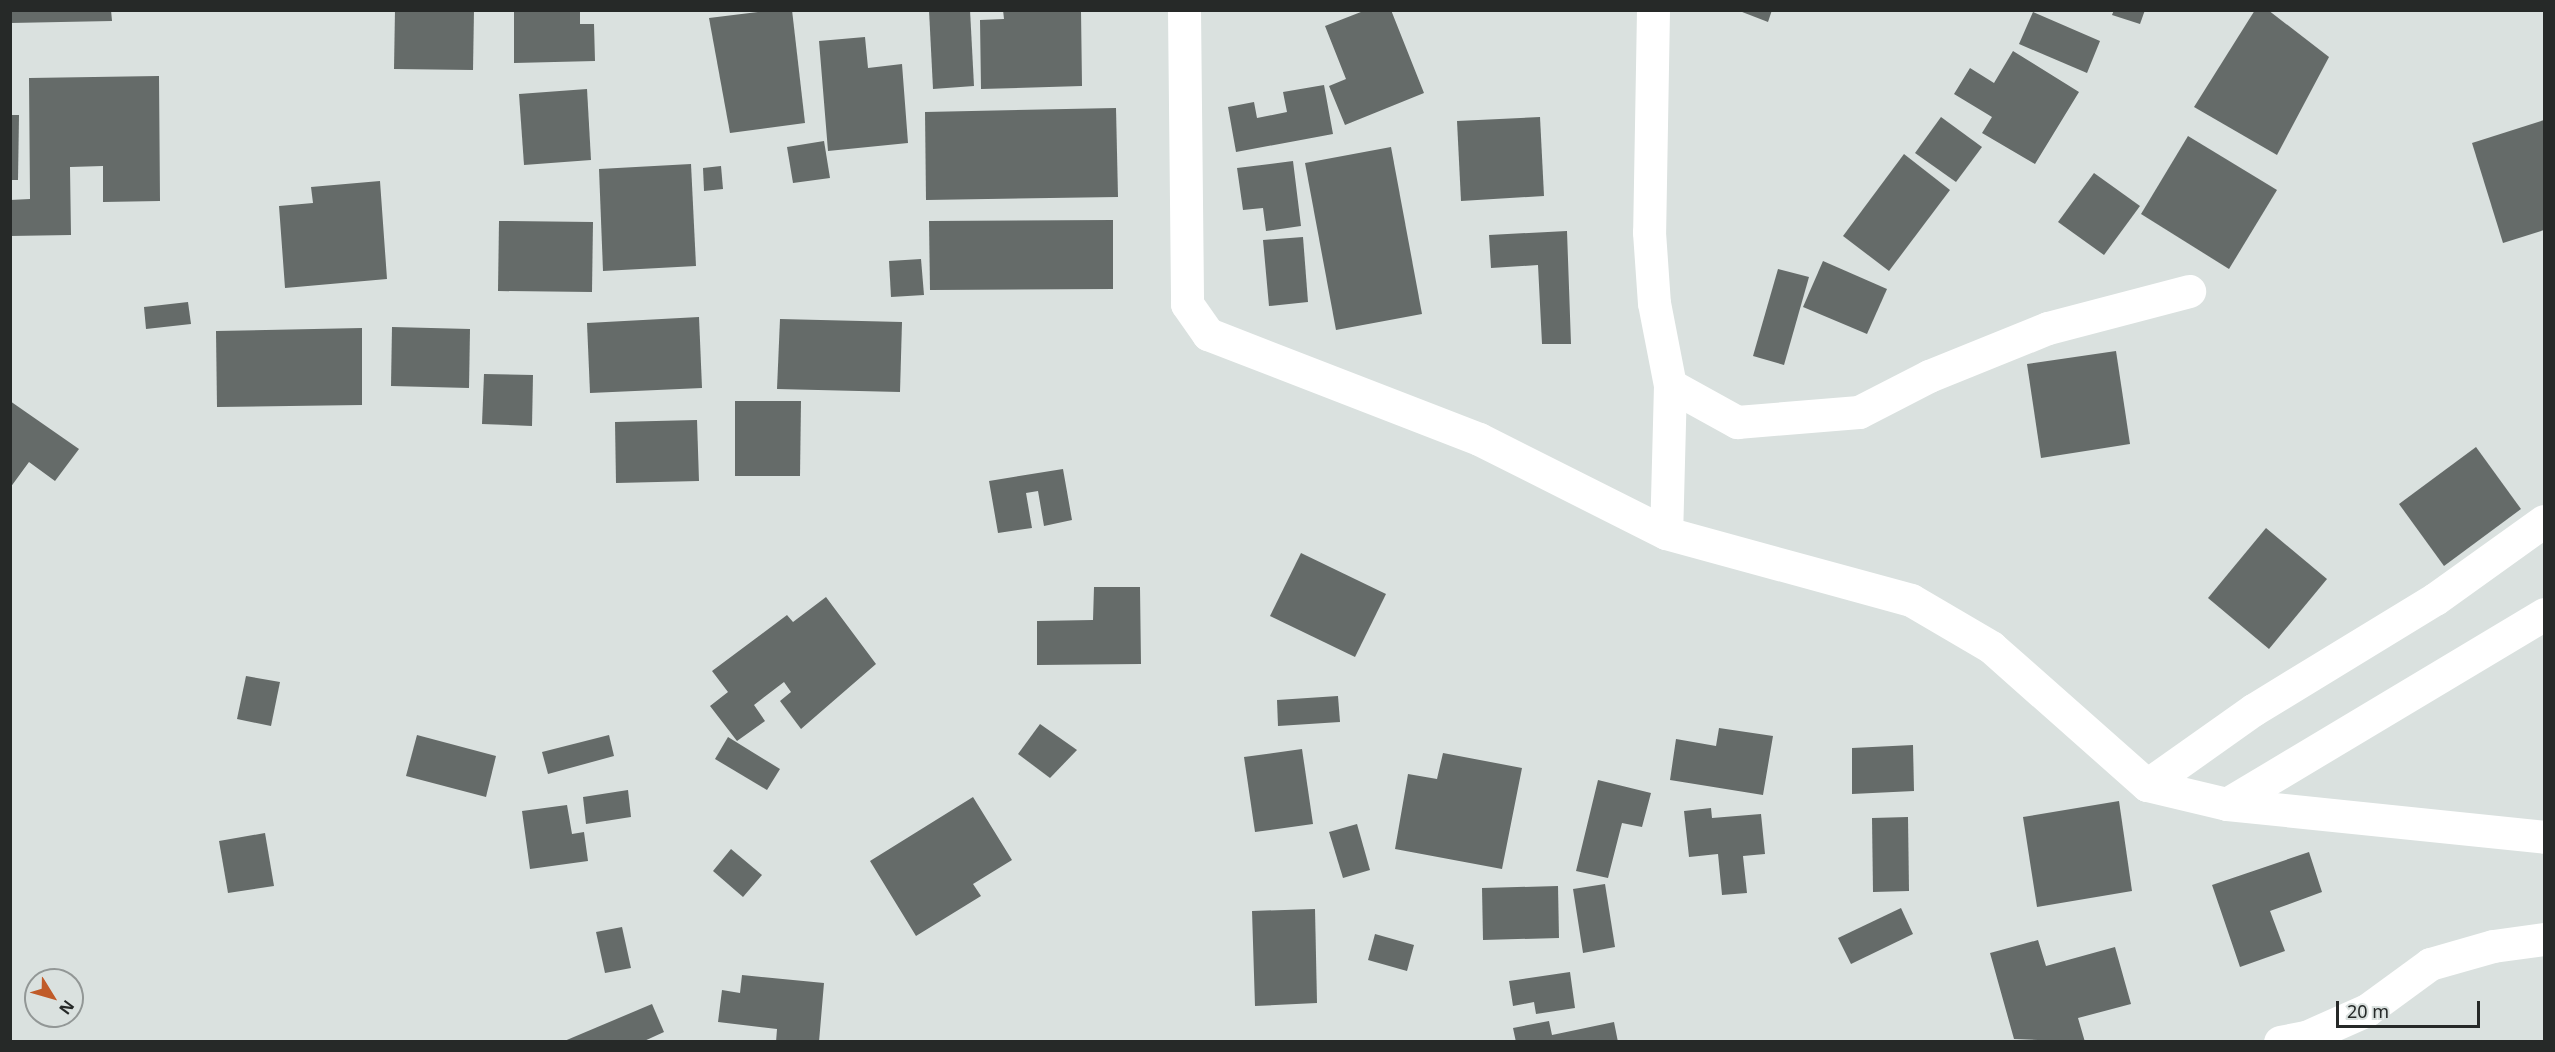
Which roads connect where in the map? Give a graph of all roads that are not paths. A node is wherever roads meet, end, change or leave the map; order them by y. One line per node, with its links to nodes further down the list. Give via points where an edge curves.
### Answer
1 (1184, 10): 6 (street, via 1187,304 1208,334 1479,439)
2 (1653, 10): 4 (street, via 1649,232 1654,303)
3 (2189, 291): 4 (street, via 2048,328 1929,376 1859,412 1737,422)
4 (1670, 386): 6 (street)
5 (2544, 521): 8 (street, via 2435,599 2253,710)
6 (1666, 533): 8 (street, via 1911,600 1991,647)
7 (2544, 614): 9 (street)
8 (2147, 784): 9 (street)
9 (2227, 804): 10 (street)
10 (2544, 837)
11 (2544, 939): 12 (street, via 2493,946 2430,964 2367,1010 2306,1037)
12 (2280, 1041)

